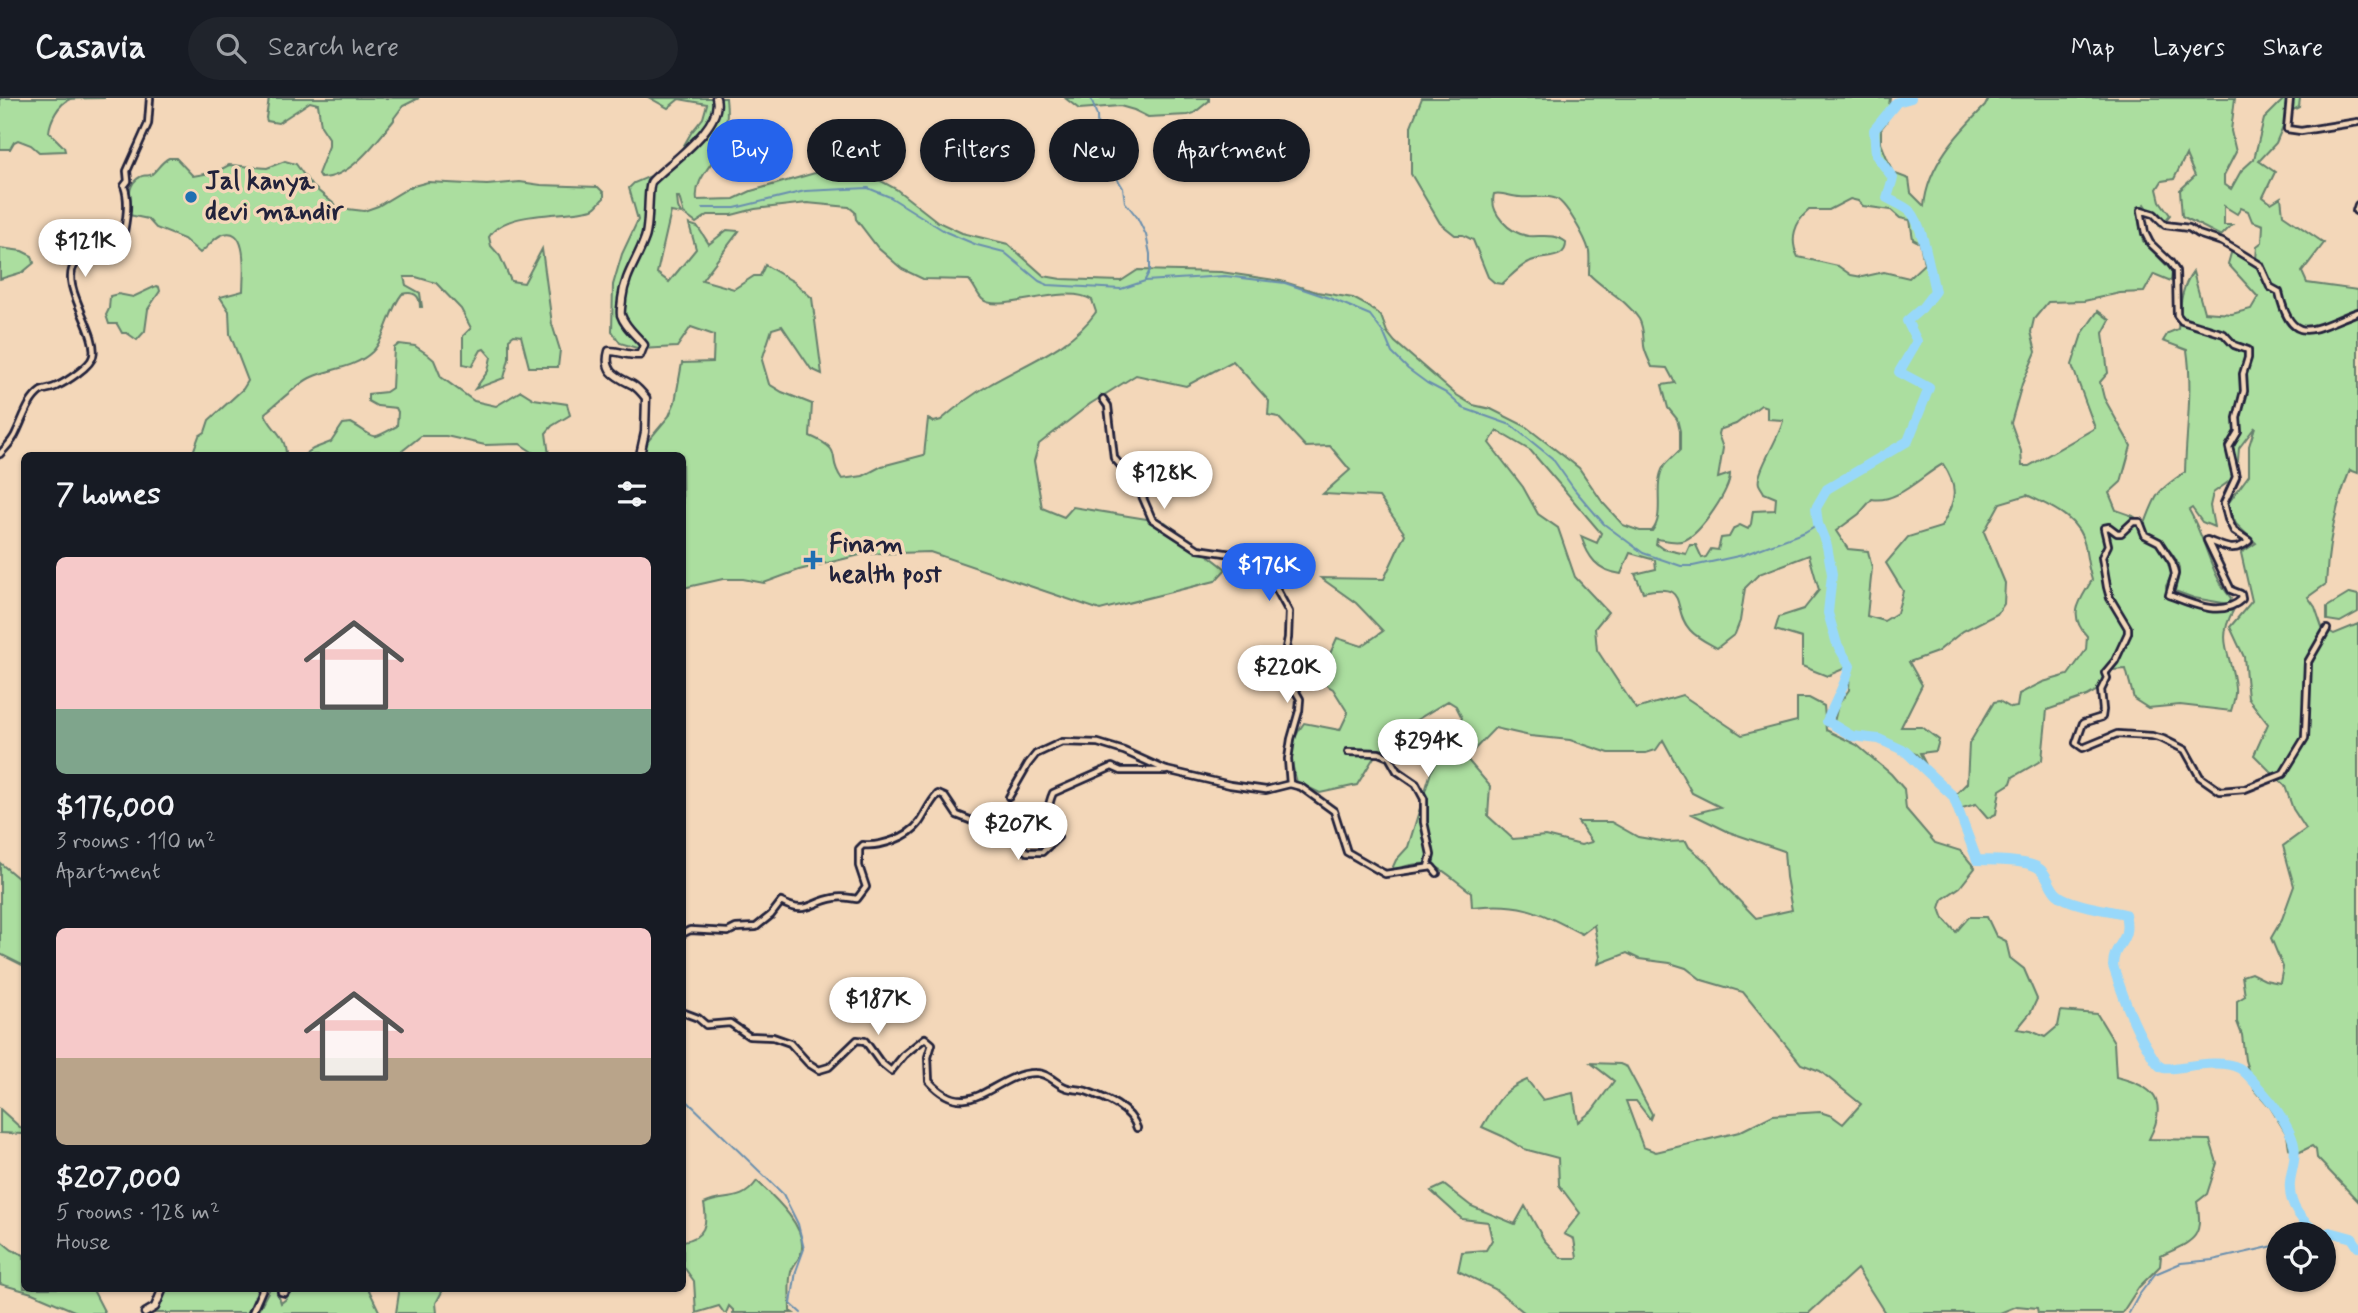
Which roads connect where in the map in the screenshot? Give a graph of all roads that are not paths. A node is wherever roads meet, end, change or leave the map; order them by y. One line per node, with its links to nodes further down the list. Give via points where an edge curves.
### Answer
1 (150, 98): 10 (street, via 148,124 127,171 127,219 122,237 98,247 76,263 71,273 93,356 88,366 40,391)
2 (716, 98): 9 (main road, via 713,117 701,134 650,182 645,239 624,281 620,313 644,345 640,355 607,354 614,377 636,387 646,398)
3 (2290, 98): 4 (street, via 2287,129)
4 (2358, 122)
5 (2358, 205): 6 (street)
6 (2358, 211)
7 (2358, 312): 11 (street, via 2315,328 2295,328 2287,321 2279,292 2270,287 2260,265 2222,242 2189,228 2165,225 2141,210 2150,243 2176,271 2177,315 2182,321 2224,334 2248,351 2236,418 2238,432 2230,447 2236,477 2224,503 2234,531 2249,541 2240,547 2221,548 2207,540 2231,590 2242,599 2227,609 2169,595 2175,574 2172,562 2159,542 2145,534 2140,522 2133,522 2121,533 2104,528 2107,587 2128,633 2105,673 2102,717 2082,723 2076,743 2083,748 2117,734 2163,739 2186,750 2200,778 2220,791 2245,789 2283,774 2305,738 2308,662)
8 (1103, 399): 14 (street, via 1108,406 1114,458 1137,484 1152,519 1198,549 1258,562 1287,607 1284,658 1300,699 1288,760)
9 (640, 452)
10 (0, 454)
11 (2328, 629)
12 (1348, 752): 16 (street, via 1389,757 1397,771 1416,784 1424,799 1431,855)
13 (1166, 769): 14 (street, via 1255,790); 15 (street, via 1098,743 1062,742 1036,754); 18 (street, via 1112,768 1053,793 1048,818 1058,837 1042,852 1027,852 1008,835 957,815 938,794 910,833 859,849 866,887 857,899 831,898 796,909 781,902 756,927)
14 (1290, 784): 16 (street, via 1334,811 1348,852 1357,858 1385,874)
15 (1009, 797)
16 (1428, 867): 17 (street)
17 (1437, 873)
18 (686, 932)
19 (686, 1014): 20 (street, via 705,1025 730,1023 749,1036 790,1043 819,1070 829,1067 857,1040 865,1041 891,1071 925,1038 932,1044 929,1082 941,1095 953,1099 982,1096 1013,1078 1037,1073 1124,1109)
20 (1137, 1128)
21 (161, 1292): 23 (main road, via 155,1307)
22 (261, 1292): 24 (street)
23 (145, 1313)
24 (252, 1313)

